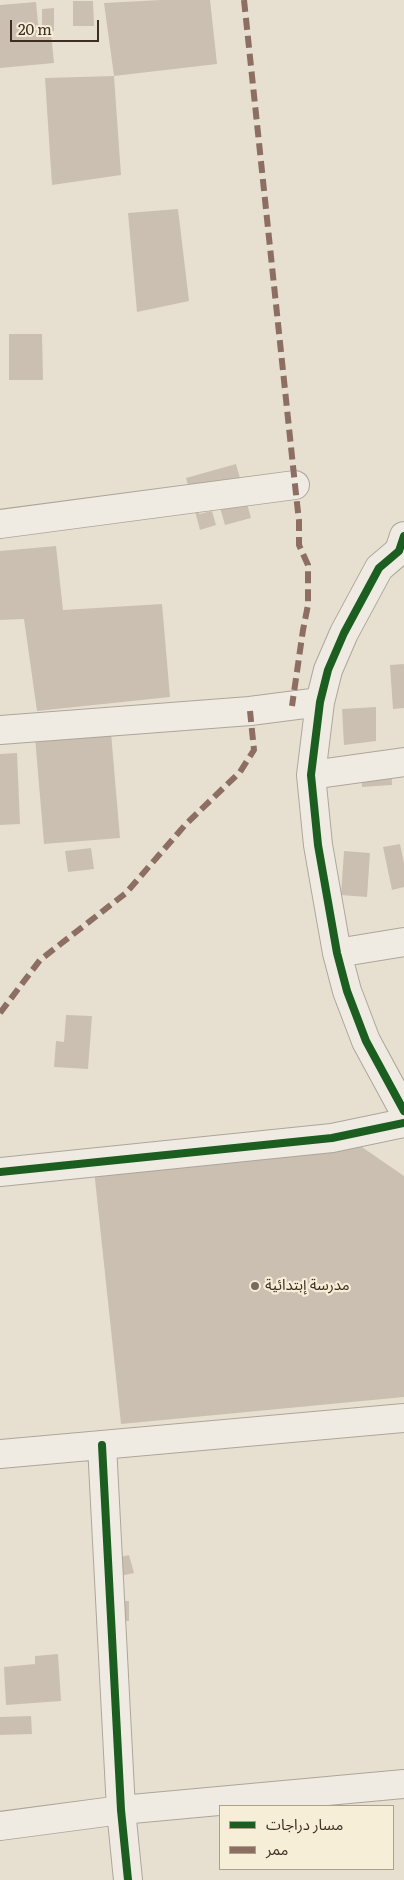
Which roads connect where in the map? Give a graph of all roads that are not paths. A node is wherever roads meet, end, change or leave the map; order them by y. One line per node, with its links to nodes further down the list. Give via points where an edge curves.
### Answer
1 (295, 485): 2 (street)
2 (0, 524)
3 (402, 546): 4 (street, via 379,568 344,633 328,670)
4 (320, 702): 5 (street, via 250,711); 7 (street)
5 (0, 730)
6 (404, 762): 7 (street)
7 (311, 775): 9 (street, via 318,845)
8 (404, 942): 9 (street)
9 (336, 952): 10 (street, via 366,1041)
10 (404, 1111)
11 (404, 1123): 12 (street, via 332,1138)
12 (0, 1172)
13 (404, 1418): 14 (street)
14 (102, 1445): 15 (street); 17 (street)
15 (0, 1454)
16 (404, 1784): 17 (street)
17 (121, 1810): 18 (street); 19 (street)
18 (0, 1826)
19 (128, 1880)

